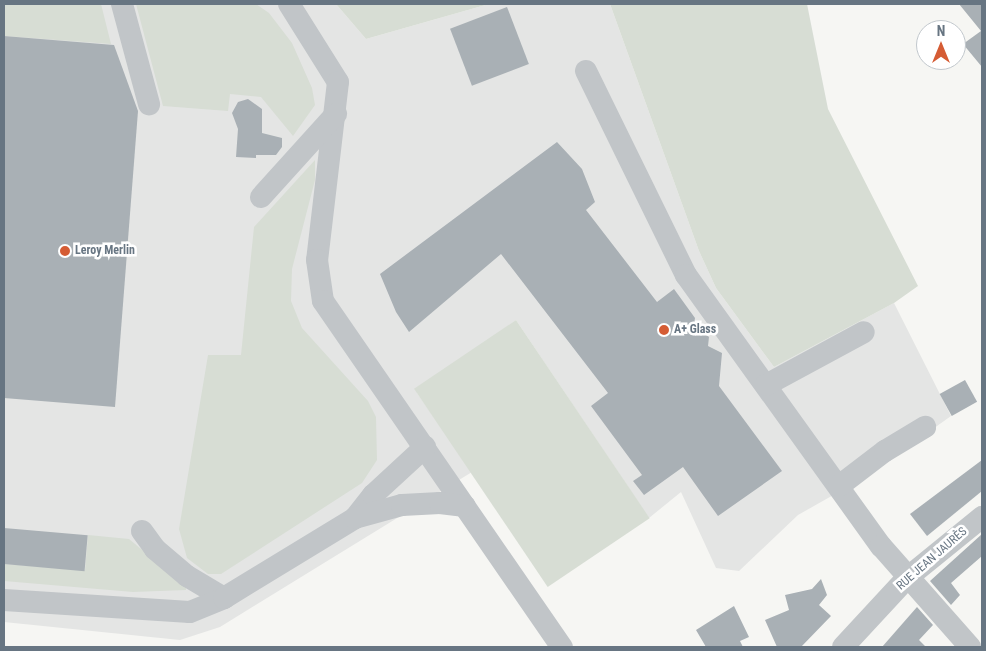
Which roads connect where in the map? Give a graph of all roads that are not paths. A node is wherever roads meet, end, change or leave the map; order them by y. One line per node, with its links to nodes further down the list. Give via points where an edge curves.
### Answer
1 (122, 4): 4 (street)
2 (290, 4): 5 (street, via 338,82)
3 (586, 71): 8 (street, via 686,275)
4 (149, 104)
5 (336, 114): 6 (street); 10 (street, via 317,260 323,301)
6 (261, 197)
7 (864, 332): 8 (street)
8 (766, 385): 11 (street)
9 (925, 427): 11 (street, via 885,451)
10 (425, 448): 12 (street); 14 (street, via 373,495)
11 (839, 486): 16 (street)
12 (465, 506): 14 (street, via 440,503 402,505); 19 (street)
13 (982, 517): 16 (street, RUE JEAN JAURÈS)
14 (355, 518): 17 (street)
15 (142, 531): 17 (street, via 155,549 187,576)
16 (907, 578): 20 (street, RUE JEAN JAURÈS); 21 (street)
17 (224, 598): 18 (street, via 190,612)
18 (4, 600)
19 (562, 647)
20 (843, 647)
21 (970, 647)

